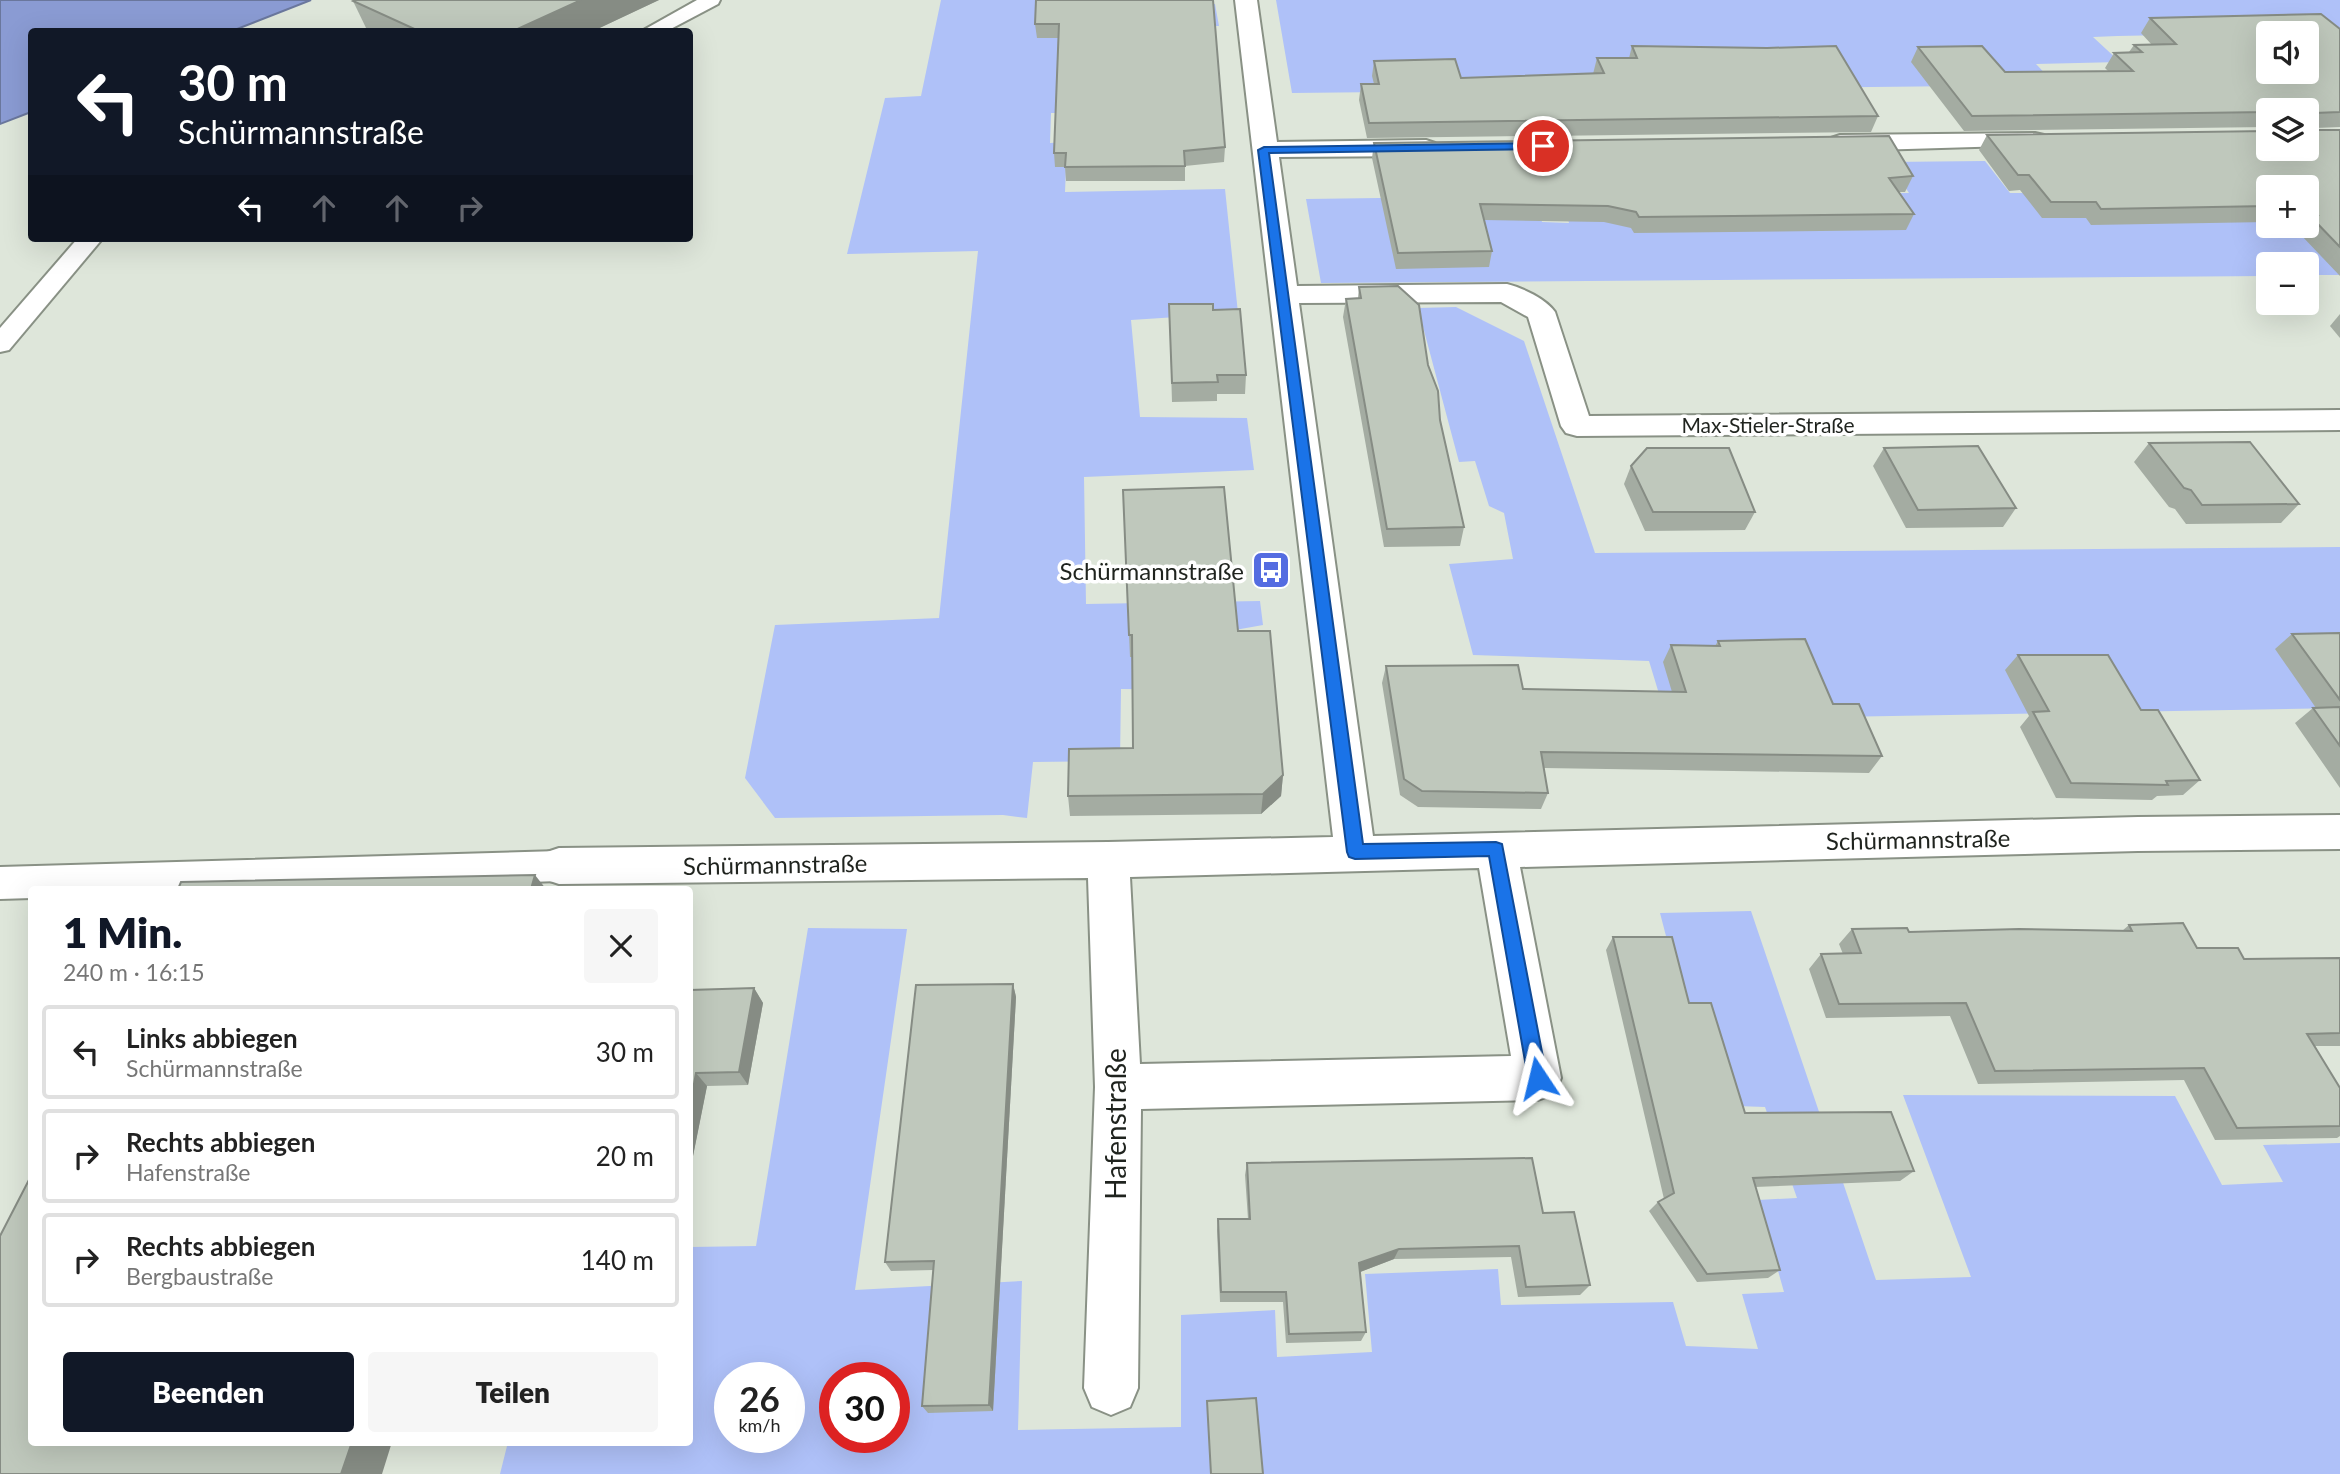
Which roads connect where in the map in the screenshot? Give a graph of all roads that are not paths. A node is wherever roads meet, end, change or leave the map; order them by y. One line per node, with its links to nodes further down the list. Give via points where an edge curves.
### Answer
1 (710, 0): 3 (lane)
2 (1246, 0): 7 (street)
3 (657, 28)
4 (2059, 140): 5 (street)
5 (1822, 143)
6 (1445, 148): 7 (street)
7 (1264, 150): 9 (street)
8 (88, 242): 10 (lane)
9 (1284, 295): 11 (street, Max-Stieler-Straße, via 1507,293 1541,312 1577,426); 14 (street)
10 (0, 344)
11 (2340, 420)
12 (2340, 832): 13 (street, Schürmannstraße)
13 (1496, 849): 14 (street, Schürmannstraße); 18 (street, via 1538,1078)
14 (1355, 852): 15 (street, Schürmannstraße)
15 (1108, 860): 16 (street, Schürmannstraße); 18 (street, Hafenstraße)
16 (559, 866): 17 (lane)
17 (0, 883)
18 (1118, 1087): 19 (street, Hafenstraße)
19 (1111, 1388)

